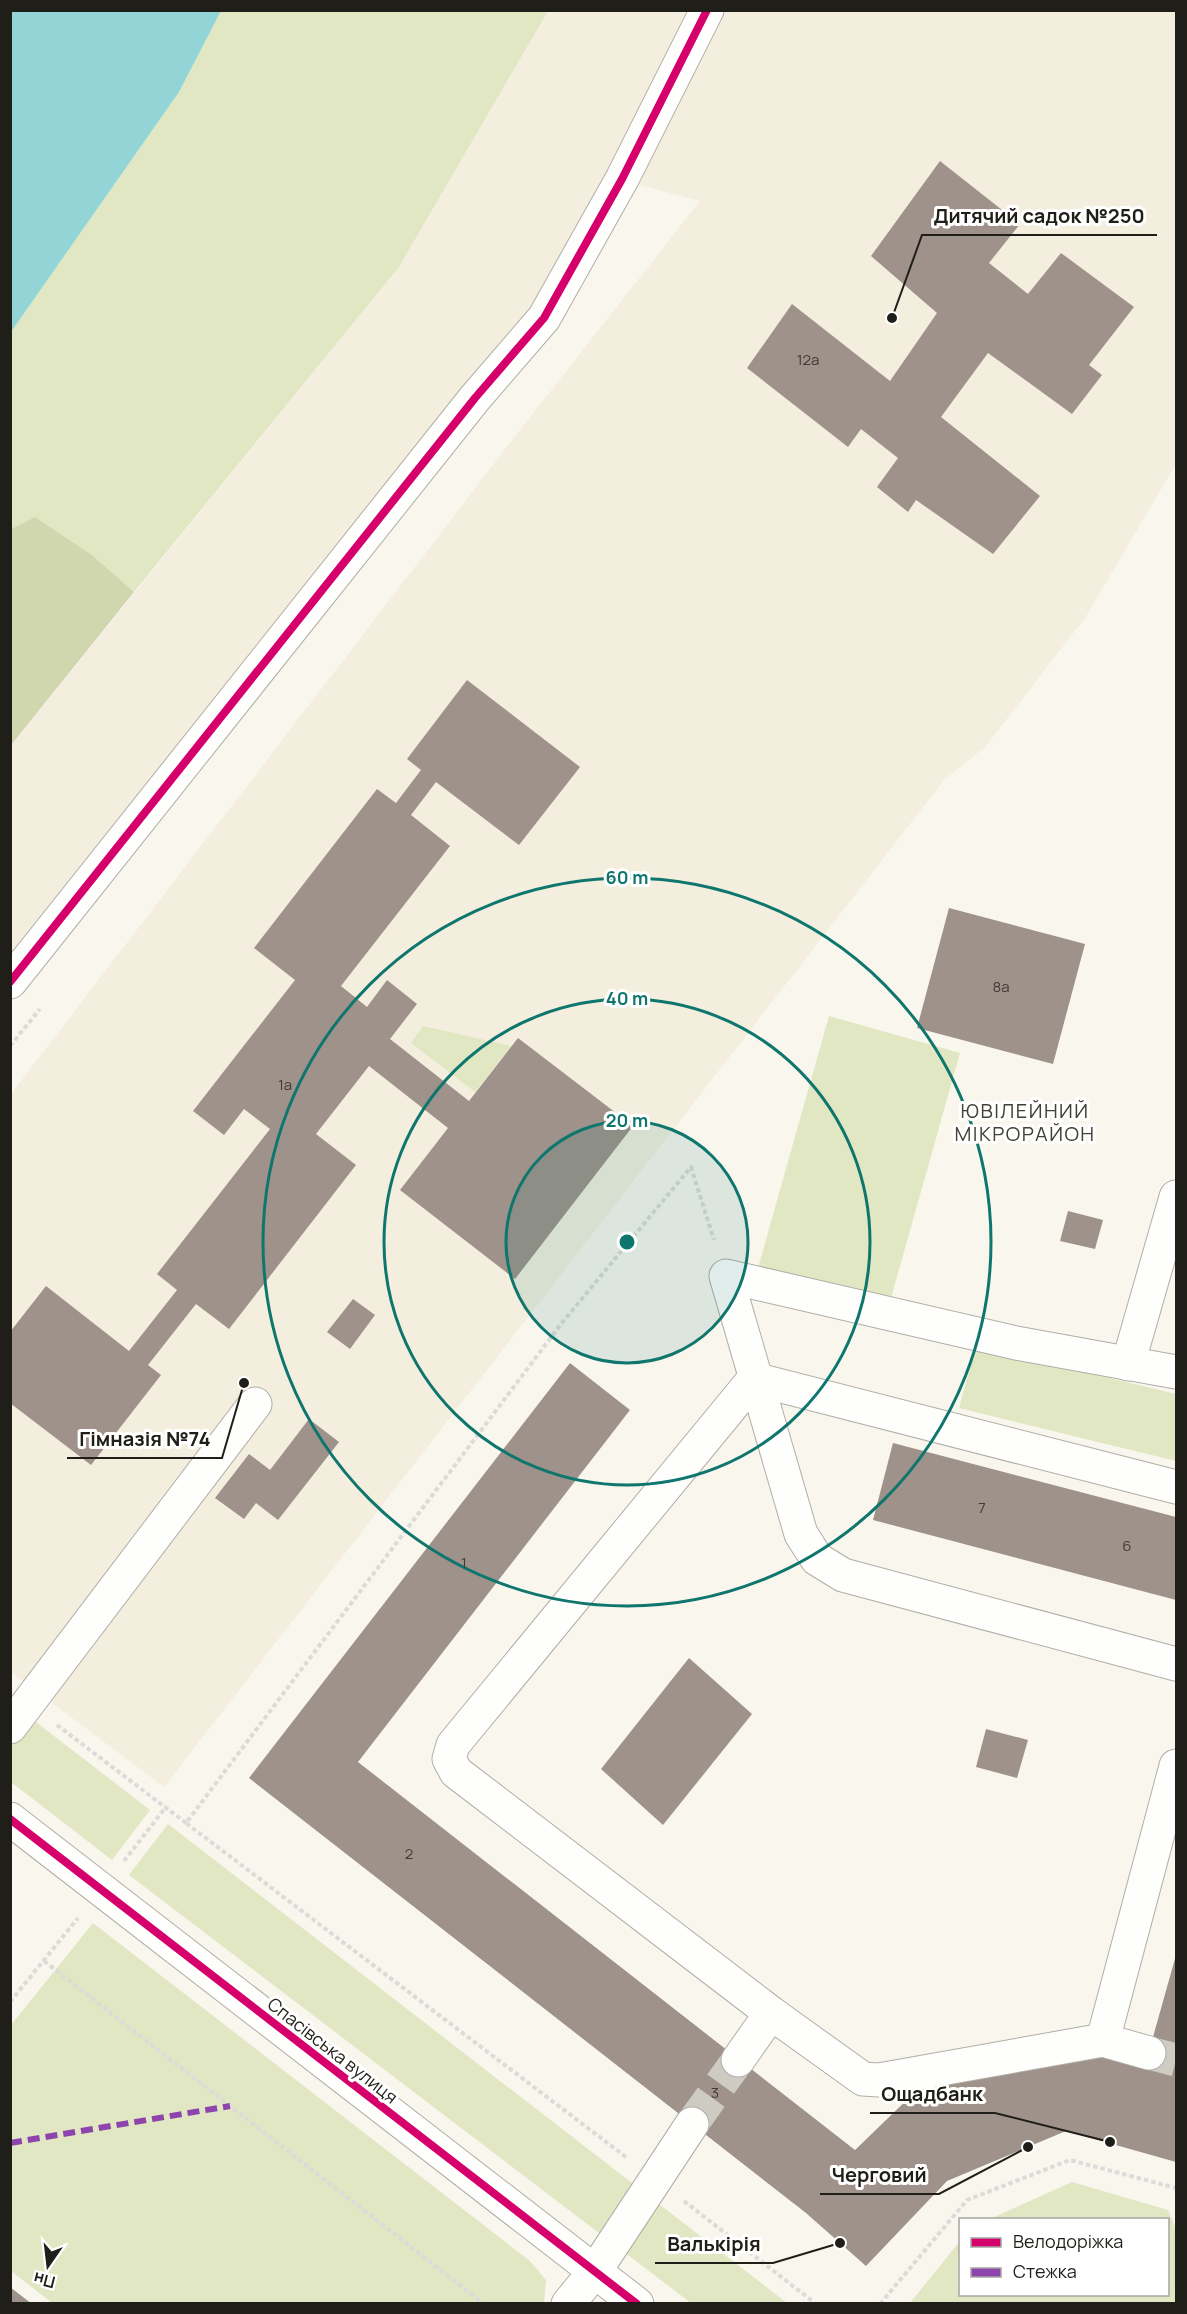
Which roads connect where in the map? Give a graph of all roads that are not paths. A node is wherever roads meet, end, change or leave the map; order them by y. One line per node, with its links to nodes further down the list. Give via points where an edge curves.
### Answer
1 (707, 10): 2 (street, via 622,179 544,318 475,398)
2 (10, 982)
3 (1176, 1197): 4 (street)
4 (1128, 1364): 5 (street); 6 (street, via 1016,1343 726,1276)
5 (1176, 1372)
6 (754, 1379): 8 (street); 9 (street, via 801,1534 817,1559 843,1575); 13 (street, via 453,1745 449,1759 456,1772)
7 (255, 1404): 10 (street)
8 (1176, 1487)
9 (1176, 1664)
10 (20, 1715)
11 (1176, 1766): 14 (street)
12 (10, 1819): 18 (street, Спасівська вулиця)
13 (771, 2013): 14 (street, via 863,2079 879,2080); 16 (street)
14 (1103, 2040): 15 (street)
15 (1149, 2053)
16 (738, 2060)
17 (692, 2124): 18 (street)
18 (595, 2271): 19 (street); 20 (street, Спасівська вулиця)
19 (568, 2304)
20 (638, 2304)

